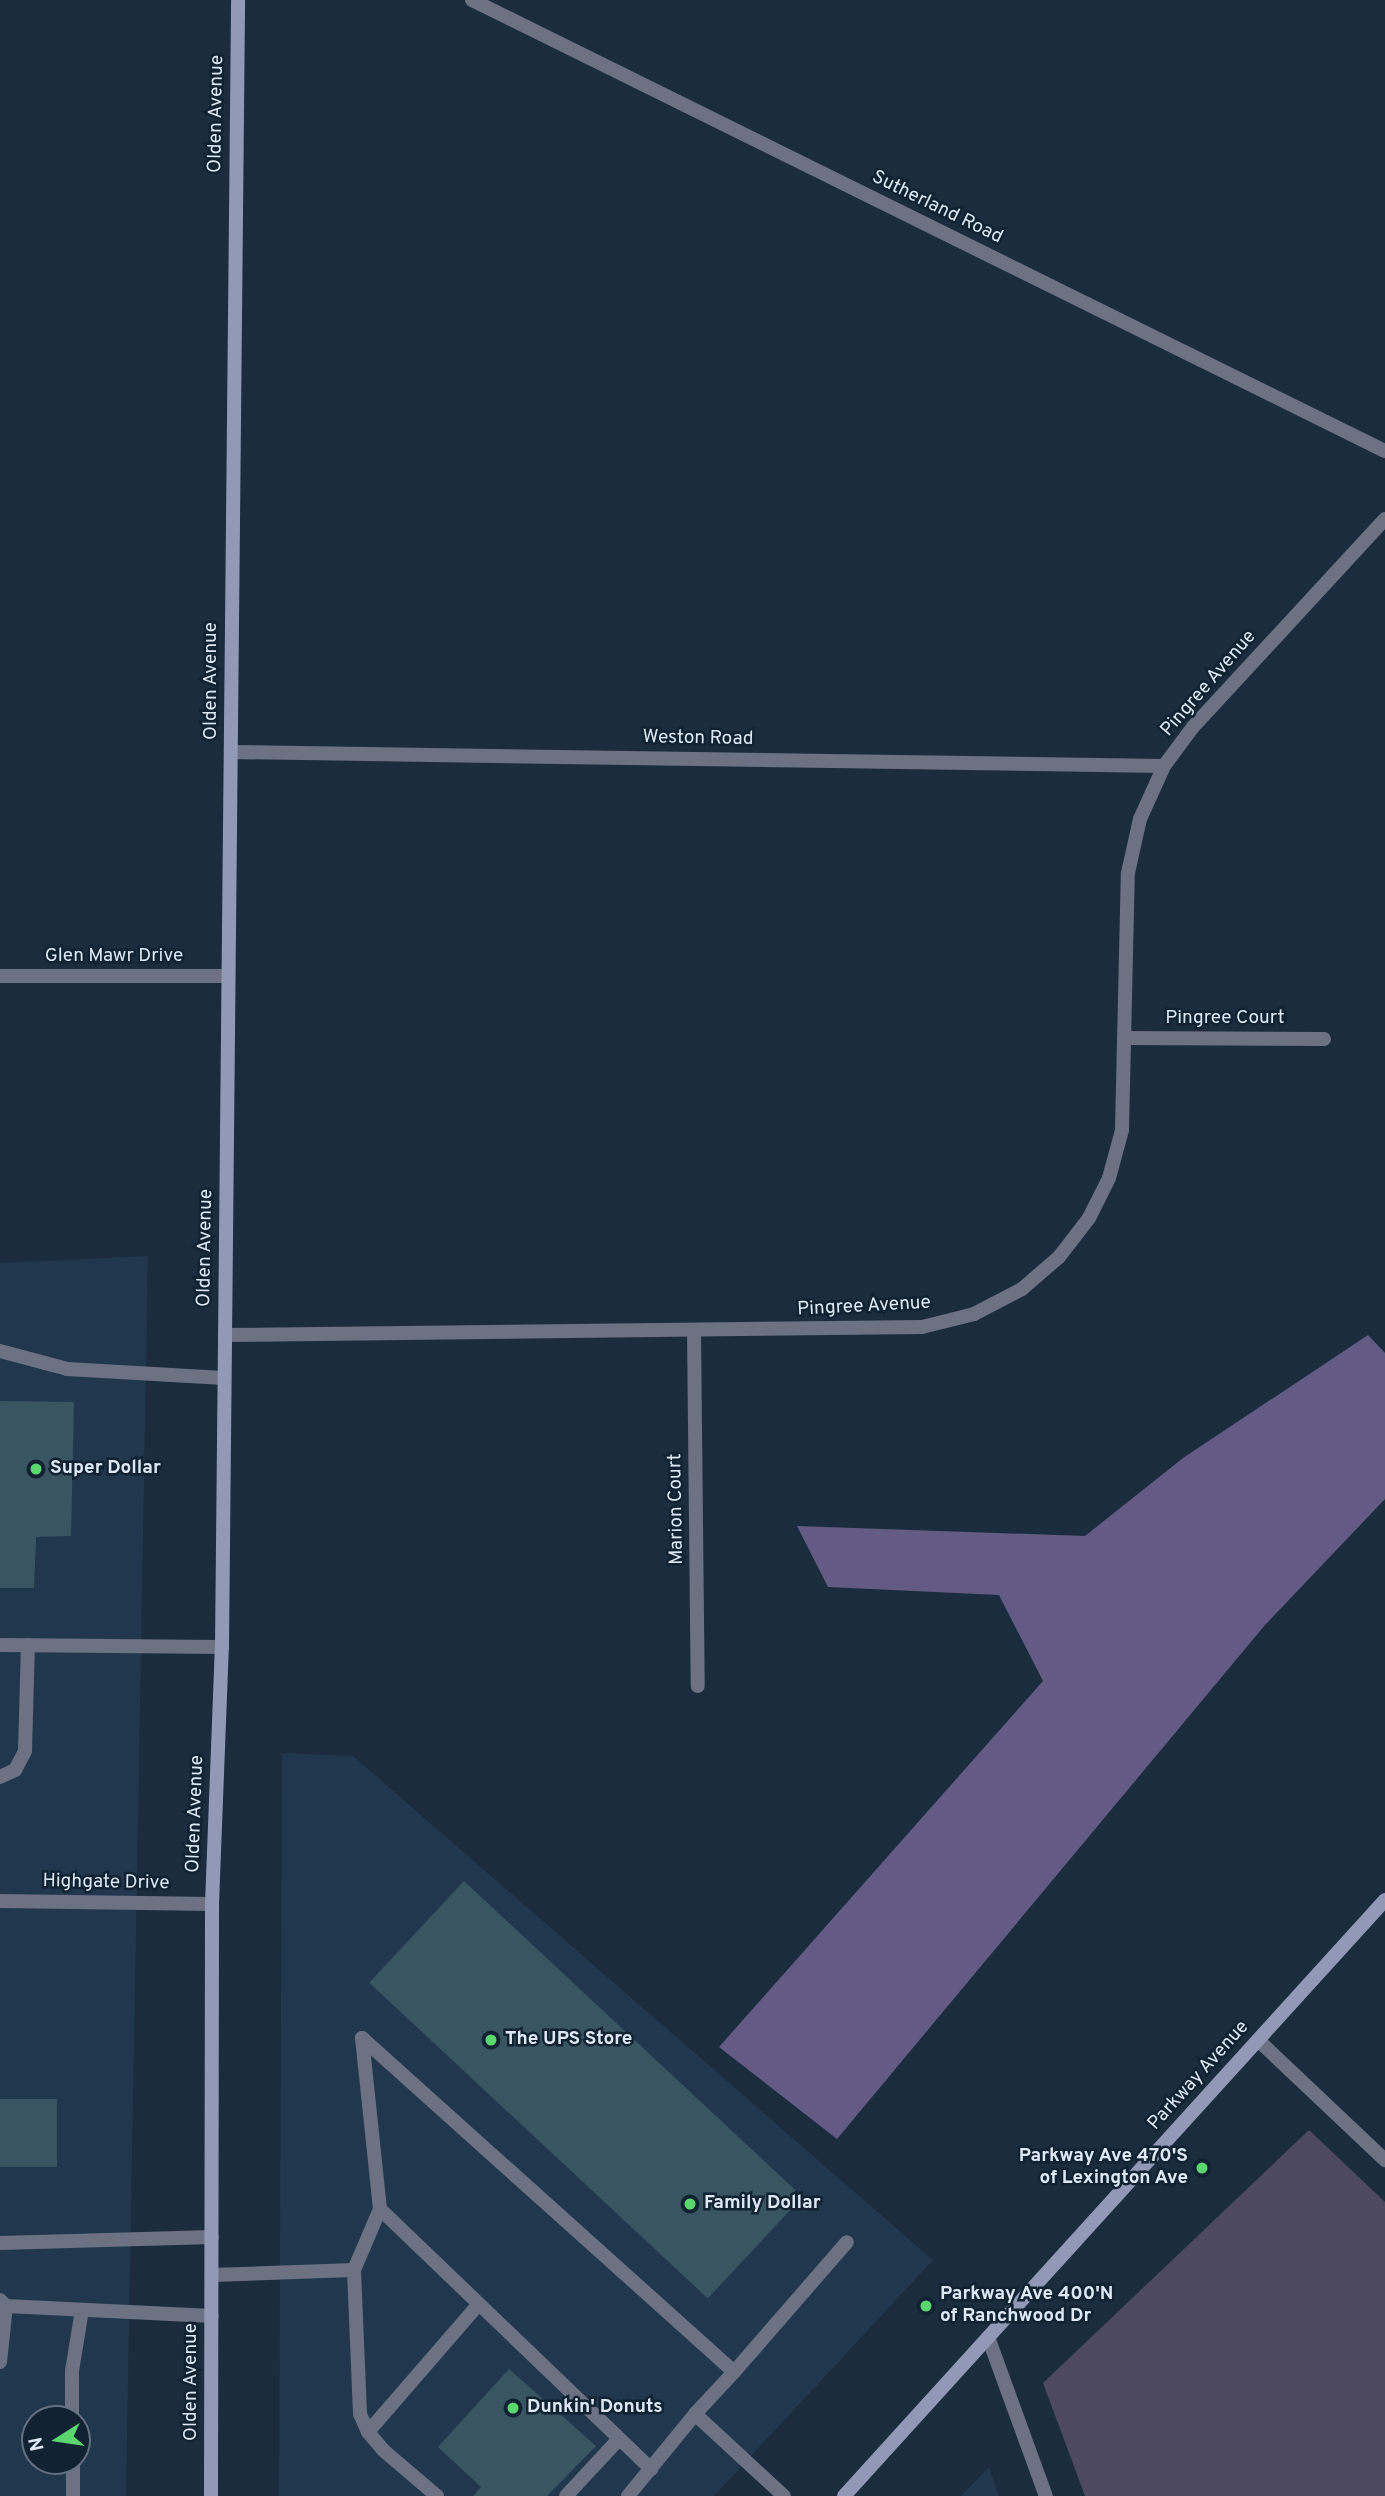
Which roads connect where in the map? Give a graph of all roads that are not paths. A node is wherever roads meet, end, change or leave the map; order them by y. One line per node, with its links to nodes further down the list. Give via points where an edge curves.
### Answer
1 (238, 0): 5 (main road, Olden Avenue)
2 (472, 0): 3 (street, Sutherland Road)
3 (1385, 451)
4 (1385, 519): 6 (street, Pingree Avenue, via 1193,727)
5 (231, 752): 6 (street, Weston Road); 8 (main road, Olden Avenue)
6 (1164, 766): 9 (street, Pingree Avenue, via 1140,819 1128,873)
7 (0, 976): 8 (street, Glen Mawr Drive)
8 (229, 976): 12 (main road, Olden Avenue)
9 (1125, 1038): 10 (street, Pingree Court); 11 (street, Pingree Avenue, via 1122,1130 1110,1178 1089,1218 1059,1257 1021,1289 974,1314 922,1327)
10 (1324, 1039)
11 (694, 1331): 12 (street, Pingree Avenue); 18 (street, Marion Court)
12 (225, 1335): 14 (main road, Olden Avenue)
13 (0, 1351): 14 (street, via 66,1368)
14 (224, 1378): 17 (main road, Olden Avenue)
15 (0, 1645): 16 (street)
16 (28, 1645): 17 (street); 19 (street, via 25,1751 15,1770)
17 (222, 1647): 22 (main road, Olden Avenue)
18 (698, 1686)
19 (0, 1777)
20 (1385, 1900): 23 (main road, Parkway Avenue)
21 (0, 1901): 22 (street, Highgate Drive)
22 (212, 1904): 26 (main road, Olden Avenue)
23 (1258, 2040): 24 (street); 35 (main road, Parkway Avenue)
24 (1385, 2160)
25 (380, 2209): 29 (street); 32 (street); 37 (street, via 362,2038)
26 (212, 2237): 28 (street); 30 (main road, Olden Avenue)
27 (847, 2242): 37 (street)
28 (0, 2243)
29 (354, 2270): 30 (street); 40 (street, via 360,2414)
30 (212, 2275): 34 (main road, Olden Avenue)
31 (3, 2303): 33 (street); 36 (street)
32 (479, 2304): 40 (street); 41 (street)
33 (82, 2310): 34 (street); 38 (street, via 72,2371)
34 (212, 2316): 45 (main road, Olden Avenue)
35 (988, 2337): 50 (main road, Parkway Avenue); 51 (street)
36 (0, 2362)
37 (734, 2372): 39 (street)
38 (72, 2405)
39 (695, 2414): 42 (street); 49 (street)
40 (368, 2432): 46 (street)
41 (620, 2439): 42 (street); 47 (street)
42 (651, 2469): 48 (street)
43 (73, 2475): 44 (street)
44 (73, 2496)
45 (211, 2496)
46 (437, 2496)
47 (566, 2496)
48 (628, 2496)
49 (784, 2496)
50 (844, 2496)
51 (1046, 2496)

